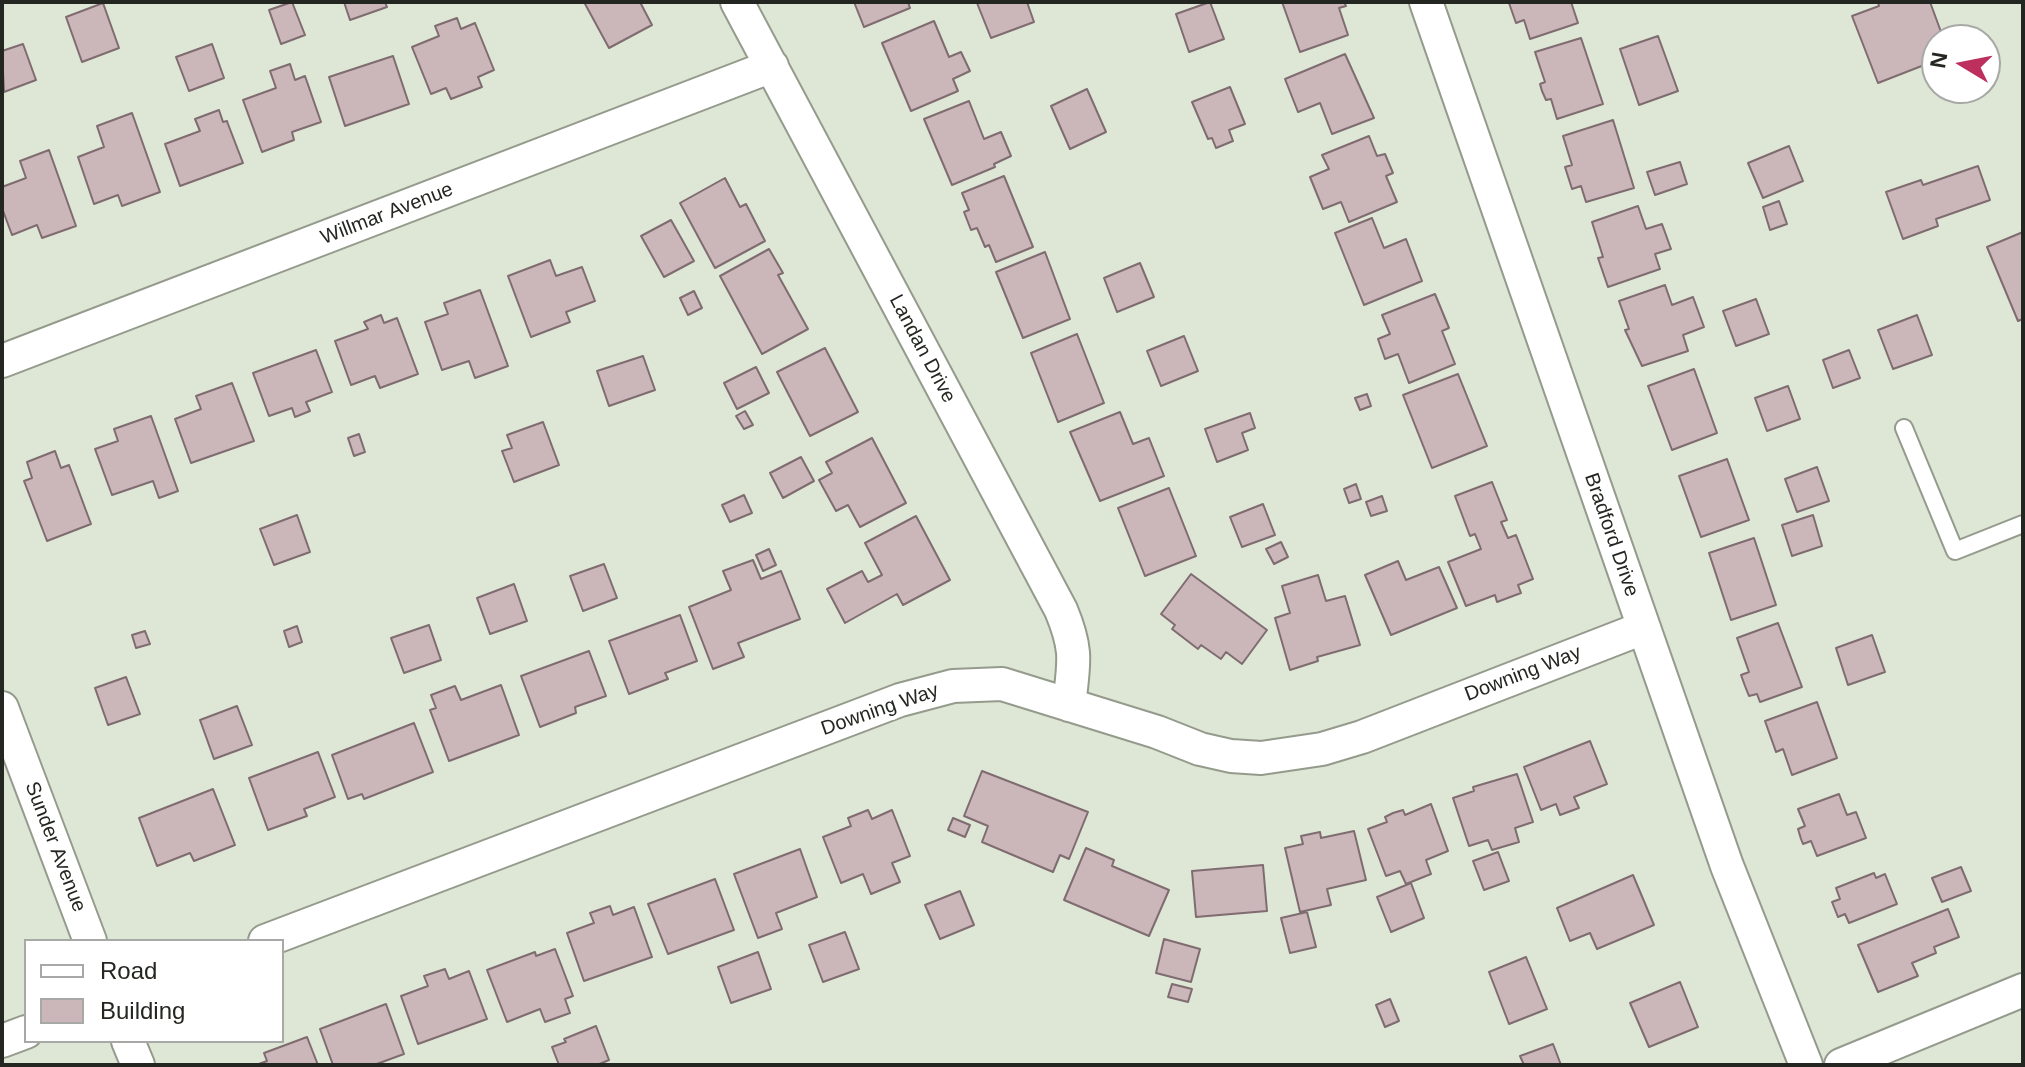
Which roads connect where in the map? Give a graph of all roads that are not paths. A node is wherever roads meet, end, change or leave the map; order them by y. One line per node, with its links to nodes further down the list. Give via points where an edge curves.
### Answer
1 (737, 2): 3 (street, Landan Drive)
2 (1426, 2): 7 (street, Bradford Drive)
3 (772, 66): 4 (street, Willmar Avenue); 8 (street, Landan Drive, via 1061,610 1075,655)
4 (2, 361)
5 (1904, 428): 6 (lane, via 1955,551)
6 (2023, 524)
7 (1643, 628): 8 (street, Downing Way, via 1362,737 1276,756 1231,756 1200,749); 17 (street, Bradford Drive, via 1727,866)
8 (1069, 705): 11 (street, Downing Way, via 1002,684 953,686 900,700)
9 (2, 708): 10 (street, Sunder Avenue)
10 (89, 939)
11 (270, 939)
12 (2023, 990): 18 (street)
13 (24, 1033): 14 (street)
14 (2, 1041)
15 (129, 1043): 16 (street)
16 (138, 1065)
17 (1806, 1065)
18 (1841, 1065)

